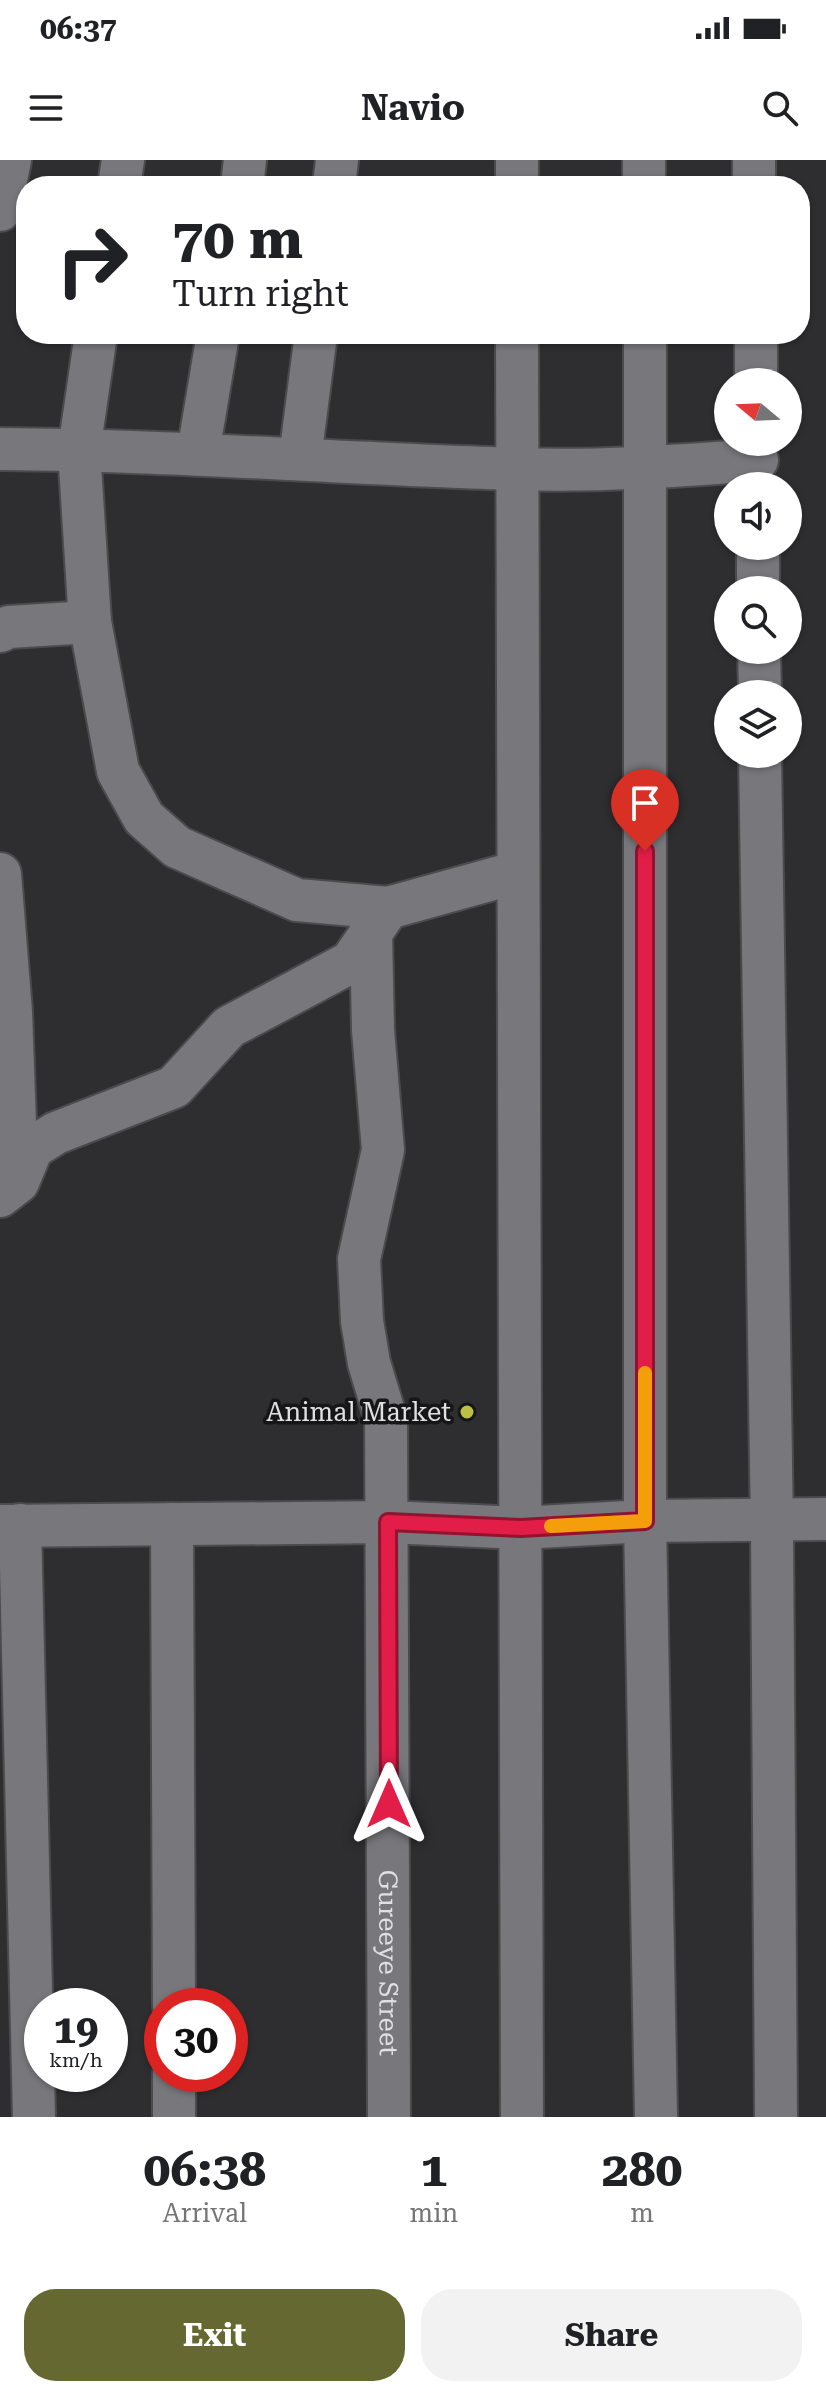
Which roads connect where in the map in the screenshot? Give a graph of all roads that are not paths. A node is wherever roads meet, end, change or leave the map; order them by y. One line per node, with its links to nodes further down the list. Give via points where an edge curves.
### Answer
1 (10, 160): 2 (street)
2 (0, 210)
3 (95, 344): 11 (street)
4 (216, 344): 12 (street)
5 (315, 344): 13 (street)
6 (517, 344): 16 (street)
7 (645, 344): 15 (street)
8 (756, 344): 9 (street)
9 (756, 368)
10 (0, 449): 11 (street)
11 (79, 450): 12 (street); 17 (street)
12 (198, 453): 13 (street)
13 (300, 458): 16 (street)
14 (757, 463): 15 (street)
15 (645, 468): 16 (street); 26 (street)
16 (516, 470): 20 (street)
17 (90, 622): 18 (street); 22 (street, via 118,771 144,818 177,847 297,900)
18 (0, 631)
19 (760, 768): 25 (street)
20 (518, 872): 22 (street); 30 (street)
21 (0, 874): 23 (street, via 11,1012)
22 (380, 920): 23 (street, via 351,962 229,1027 174,1087 56,1133 32,1148); 27 (street, Gureeye Street, via 373,1030 383,1150 359,1259 369,1363 386,1419)
23 (9, 1189)
24 (826, 1519): 25 (street)
25 (772, 1520): 26 (street); 38 (street)
26 (645, 1521): 30 (street); 37 (street)
27 (388, 1522): 28 (street); 30 (street); 35 (street, Gureeye Street)
28 (172, 1524): 29 (street); 31 (street)
29 (10, 1525): 33 (street)
30 (521, 1528): 36 (street)
31 (174, 1988)
32 (174, 2092): 34 (street)
33 (34, 2117)
34 (174, 2117)
35 (389, 2117)
36 (522, 2117)
37 (656, 2117)
38 (776, 2117)

